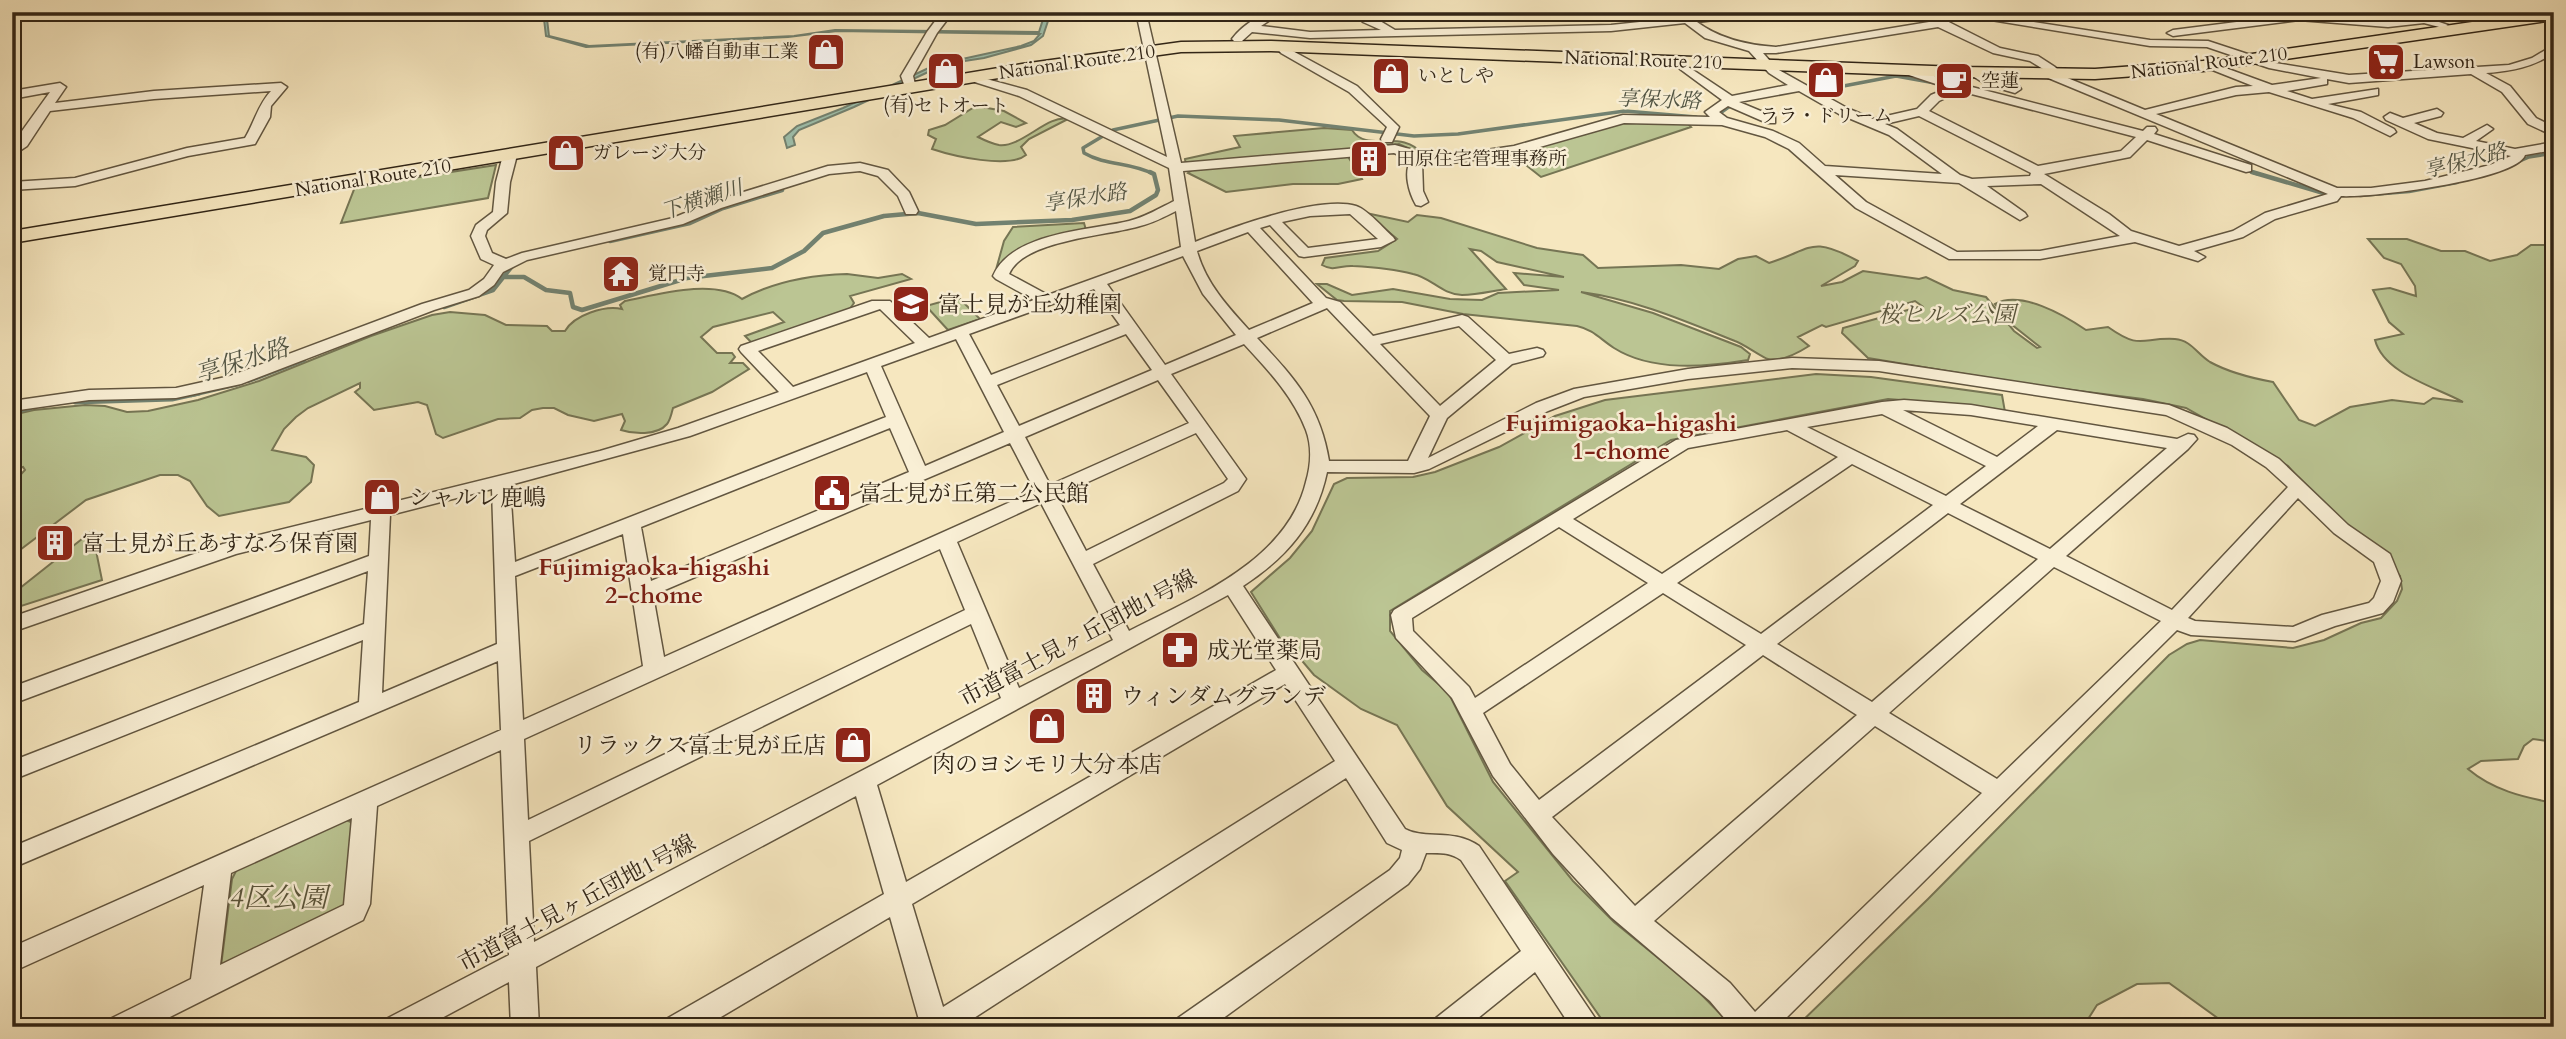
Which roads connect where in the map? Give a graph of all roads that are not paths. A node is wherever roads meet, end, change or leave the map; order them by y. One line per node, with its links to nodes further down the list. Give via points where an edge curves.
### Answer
1 (948, 12): 33 (street, via 907,76)
2 (1141, 12): 20 (street, 市道富士見ヶ丘団地1号線)
3 (1152, 12): 20 (street, via 1155,36)
4 (1277, 12): 17 (street)
5 (1358, 12): 16 (street)
6 (1677, 12): 13 (street)
7 (1759, 12): 13 (street)
8 (1921, 12): 14 (street)
9 (1947, 12): 18 (street)
10 (2535, 12): 15 (highway, National Route 210)
11 (2554, 15): 22 (highway, National Route 210)
12 (2070, 18): 18 (street)
13 (1687, 21): 16 (street, via 1621,28); 23 (street)
14 (1939, 24): 23 (street, via 1776,50); 28 (street, via 1999,52 2034,58)
15 (2443, 25): 18 (street, via 2424,20 2388,24 2299,17); 22 (highway, National Route 210)
16 (1394, 33): 17 (street)
17 (1243, 34): 20 (highway, National Route 210); 23 (highway, National Route 210)
18 (2128, 38): 22 (street, via 2208,44)
19 (1281, 46): 20 (highway, National Route 210); 23 (highway, National Route 210); 54 (street, via 1353,89 1392,125)
20 (1149, 47): 30 (highway, National Route 210); 33 (highway, National Route 210); 61 (street, 市道富士見ヶ丘団地1号線)
21 (2554, 48): 27 (street, via 2526,64)
22 (2247, 56): 24 (highway, National Route 210); 28 (highway, National Route 210); 31 (street, via 2273,66)
23 (1760, 58): 26 (highway, National Route 210); 28 (highway, National Route 210); 34 (street)
24 (2209, 65): 28 (highway, National Route 210, via 2116,74); 36 (street)
25 (1684, 67): 40 (street)
26 (1904, 70): 29 (highway, National Route 210); 35 (street)
27 (2474, 71): 31 (street); 53 (street, via 2506,89 2532,121)
28 (2051, 72): 29 (highway, National Route 210); 45 (street)
29 (1979, 76): 35 (street); 50 (street)
30 (968, 78): 46 (highway, National Route 210); 61 (street, via 1023,93)
31 (2339, 78): 32 (street)
32 (2318, 82): 36 (street); 39 (street)
33 (909, 84): 46 (highway, National Route 210)
34 (1801, 87): 40 (street, via 1767,90); 49 (street)
35 (1957, 87): 43 (street, via 1935,98); 50 (street)
36 (2271, 89): 41 (street); 45 (street, via 2229,92)
37 (2374, 92): 39 (street)
38 (12, 95): 42 (street, via 60,87)
39 (2352, 96): 41 (street)
40 (1731, 102): 47 (street, via 1713,110); 48 (street)
41 (2311, 103): 52 (street, via 2357,115)
42 (45, 108): 57 (street); 66 (street, via 281,87 266,103 264,117 250,141 187,152 75,182)
43 (1921, 112): 49 (street); 63 (street)
44 (2437, 113): 55 (street, via 2396,120 2432,136)
45 (2142, 114): 50 (street)
46 (734, 118): 59 (highway, National Route 210)
47 (1718, 118): 60 (street, via 1623,119 1515,150 1438,161); 62 (street, via 1786,142)
48 (1771, 120)
49 (1873, 123): 64 (street, via 1893,132)
50 (2155, 128): 63 (street, via 2125,154); 67 (street); 67 (street, via 2306,188)
51 (2487, 128): 55 (street)
52 (2390, 132)
53 (2554, 132)
54 (1387, 139)
55 (2464, 142): 58 (street)
56 (2554, 146): 58 (street)
57 (12, 152)
58 (2518, 153): 67 (street, via 2519,157 2504,165 2443,182)
59 (510, 155): 74 (highway, National Route 210); 79 (street, via 500,213 478,236 486,256)
60 (1419, 158): 61 (street, via 1385,149); 68 (street, via 1413,166)
61 (1174, 166): 69 (street, 市道富士見ヶ丘団地1号線)
62 (1822, 170): 64 (street); 75 (street, via 1861,205 1954,256 2040,255)
63 (2040, 176): 65 (street); 75 (street)
64 (1956, 178): 65 (street)
65 (1972, 183): 71 (street)
66 (12, 186)
67 (2334, 192): 77 (street, via 2332,198 2270,216 2238,234)
68 (1421, 202)
69 (1181, 203): 76 (street, 市道富士見ヶ丘団地1号線); 81 (street, via 1140,222 1032,248 1006,264 1001,276)
70 (911, 211): 79 (street, via 904,195 883,173 857,167 822,172 684,219)
71 (2020, 216)
72 (1272, 219): 72 (street, via 1304,253 1388,240 1353,210); 73 (street)
73 (1249, 225): 76 (street); 82 (street)
74 (12, 237)
75 (2133, 237): 77 (street)
76 (1190, 249): 80 (street); 85 (street, 市道富士見ヶ丘団地1号線, via 1202,281)
77 (2177, 251): 78 (street)
78 (2198, 257)
79 (505, 264): 94 (street, via 474,293 242,378 181,392 89,395)
80 (1098, 283): 81 (street); 83 (street)
81 (1047, 301): 84 (street)
82 (1323, 304): 85 (street); 86 (street, via 1334,304)
83 (1129, 327): 91 (street); 92 (street)
84 (960, 332): 87 (street); 92 (street)
85 (1248, 338): 91 (street); 106 (street, 市道富士見ヶ丘団地1号線, via 1308,414 1319,441)
86 (1369, 342): 89 (street, via 1462,320); 96 (street)
87 (927, 345): 90 (street); 93 (street, via 884,304 878,304 747,349)
88 (1537, 353): 89 (street)
89 (1506, 360): 96 (street)
90 (872, 365): 93 (street); 97 (street)
91 (1161, 372): 100 (street); 102 (street)
92 (987, 383): 102 (street)
93 (792, 394): 109 (street, via 650,443)
94 (12, 407)
95 (1882, 407): 98 (street); 99 (street, via 1964,410); 105 (street)
96 (1439, 415): 107 (street)
97 (895, 420): 108 (street); 115 (street)
98 (1788, 424): 104 (street); 114 (street, via 1682,444)
99 (2053, 424): 103 (street); 105 (street)
100 (1199, 425): 111 (street); 119 (street, via 1237,482)
101 (2205, 425): 103 (street); 107 (street, via 2142,404 1880,366 1792,363 1688,374 1580,393 1542,407 1435,462); 110 (street, via 2269,459)
102 (1014, 434): 108 (street); 111 (street)
103 (2182, 445): 117 (street)
104 (1851, 456): 112 (street); 121 (street)
105 (1999, 465): 112 (street)
106 (1321, 466): 107 (street); 122 (street, 市道富士見ヶ丘団地1号線, via 1299,524 1265,561)
107 (1414, 467)
108 (919, 474): 123 (street)
109 (501, 481): 113 (street); 120 (street)
110 (2298, 487): 125 (street); 125 (street, via 2341,529 2383,559 2390,581 2384,602 2295,634 2191,628)
111 (1046, 494): 116 (street); 119 (street)
112 (1947, 505): 117 (street); 129 (street)
113 (381, 511): 118 (street); 126 (street, via 221,552)
114 (1559, 519): 121 (street); 136 (street, via 1401,615 1403,633 1457,687)
115 (631, 523): 120 (street); 123 (street)
116 (946, 539): 124 (street); 131 (street)
117 (2051, 559): 125 (street); 137 (street)
118 (378, 560): 127 (street); 133 (street)
119 (1082, 561): 128 (street)
120 (505, 573): 130 (street)
121 (1663, 583): 129 (street); 136 (street, via 1485,704)
122 (1232, 585): 128 (street, 市道富士見ヶ丘団地1号線); 132 (street)
123 (642, 592): 131 (street)
124 (977, 613): 134 (street); 145 (street)
125 (2174, 620): 142 (street)
126 (12, 625)
127 (374, 628): 135 (street); 140 (street)
128 (1125, 643): 134 (street, 市道富士見ヶ丘団地1号線)
129 (1762, 645): 137 (street); 144 (street)
130 (509, 648): 135 (street); 138 (street)
131 (655, 670): 138 (street)
132 (1289, 672): 139 (street); 149 (street)
133 (12, 696)
134 (1014, 702): 141 (street, 市道富士見ヶ丘団地1号線)
135 (370, 707): 147 (street)
136 (1471, 709): 144 (street, via 1501,770)
137 (1873, 714): 142 (street); 150 (street)
138 (513, 735): 143 (street); 145 (street)
139 (1349, 764): 146 (street, via 1396,836); 159 (street)
140 (12, 771)
141 (864, 780): 149 (street); 153 (street, 市道富士見ヶ丘団地1号線)
142 (1999, 792): 164 (street)
143 (365, 801): 148 (street); 154 (street, via 354,912)
144 (1536, 816): 150 (street, via 1594,884)
145 (517, 836): 153 (street)
146 (1417, 841): 151 (street, via 1461,845 1470,853); 160 (street, via 1411,862 1399,877)
147 (12, 858)
148 (219, 867): 152 (street); 154 (street)
149 (898, 899): 158 (street); 159 (street)
150 (1635, 922): 163 (street, via 1729,1000)
151 (1538, 954): 161 (street); 162 (street)
152 (12, 960)
153 (523, 961): 156 (street, 市道富士見ヶ丘団地1号線); 157 (street)
154 (204, 987): 155 (street)
155 (122, 1027)
156 (398, 1027)
157 (526, 1027)
158 (678, 1027)
159 (935, 1027)
160 (1188, 1027)
161 (1446, 1027)
162 (1587, 1027)
163 (1750, 1027)
164 (1758, 1027)

